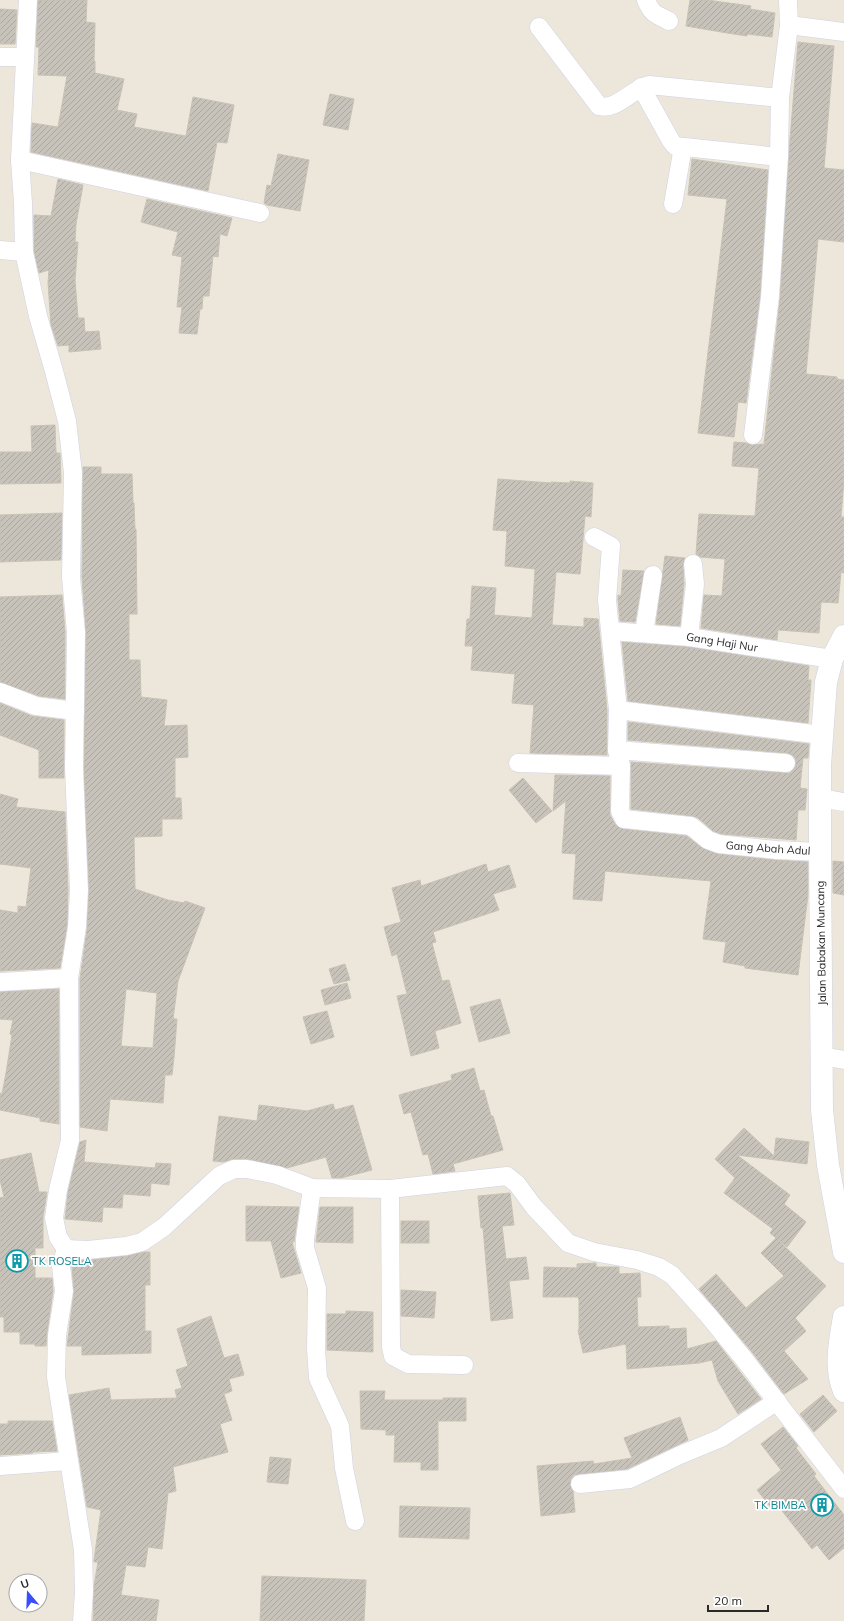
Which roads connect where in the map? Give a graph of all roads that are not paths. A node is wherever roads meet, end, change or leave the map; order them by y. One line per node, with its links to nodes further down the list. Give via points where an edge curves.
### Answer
1 (28, 0): 9 (street)
2 (646, 0): 4 (street, via 656,16)
3 (788, 0): 5 (street)
4 (668, 22)
5 (789, 25): 7 (street); 11 (street)
6 (539, 27): 10 (street, via 599,106 612,106)
7 (844, 32)
8 (0, 57): 9 (street)
9 (25, 57): 14 (street)
10 (641, 87): 11 (street, via 649,85); 12 (street, via 671,141 675,146)
11 (780, 98): 13 (street)
12 (683, 147): 13 (street); 15 (street)
13 (779, 157): 19 (street, via 770,297)
14 (20, 160): 16 (street); 18 (street)
15 (673, 204)
16 (260, 213)
17 (0, 250): 18 (street)
18 (24, 252): 30 (street, via 68,429 72,473 71,577 76,632)
19 (753, 435)
20 (594, 537): 23 (street, via 611,546 607,600)
21 (693, 564): 26 (street, via 695,584)
22 (653, 575): 24 (street)
23 (611, 631): 24 (street, Gang Haji Nur); 29 (street)
24 (644, 633): 26 (street, Gang Haji Nur)
25 (844, 636): 27 (street, Jalan Babakan Muncang)
26 (689, 637): 27 (street, Gang Haji Nur)
27 (832, 659): 31 (street, Jalan Babakan Muncang, via 826,682)
28 (0, 692): 30 (street, via 36,706)
29 (618, 710): 31 (street); 32 (street)
30 (75, 711): 38 (street, via 74,797 79,890 77,927)
31 (822, 735): 35 (street, Jalan Babakan Muncang)
32 (619, 758): 33 (street); 34 (street); 37 (street, Gang Abah Adul, via 620,811 626,819 691,826 708,840 719,844)
33 (518, 763)
34 (786, 763)
35 (820, 798): 36 (street); 37 (street, Jalan Babakan Muncang)
36 (844, 802)
37 (820, 852): 40 (street, Jalan Babakan Muncang)
38 (69, 978): 39 (street); 44 (street, via 70,1140 54,1218 58,1237)
39 (0, 982)
40 (821, 1056): 41 (street); 45 (street, Jalan Babakan Muncang, via 822,1110 828,1165)
41 (844, 1060)
42 (312, 1188): 43 (street); 44 (street, via 277,1174 234,1169 219,1176 164,1227 142,1242 88,1250); 54 (street, via 305,1239 317,1288 318,1378 340,1426 344,1468)
43 (390, 1189): 47 (street, via 393,1356 408,1364); 49 (street, via 507,1176 512,1178 534,1207 568,1243 594,1252 637,1260 659,1267 672,1275 708,1315)
44 (66, 1249): 50 (street, via 61,1266 64,1291 56,1377)
45 (844, 1252)
46 (844, 1317): 48 (street, via 838,1350)
47 (464, 1365)
48 (844, 1391)
49 (777, 1401): 52 (street, via 721,1438 630,1479); 53 (street)
50 (68, 1461): 51 (street); 55 (street, via 83,1550)
51 (0, 1466)
52 (580, 1484)
53 (844, 1488)
54 (355, 1521)
55 (82, 1621)

